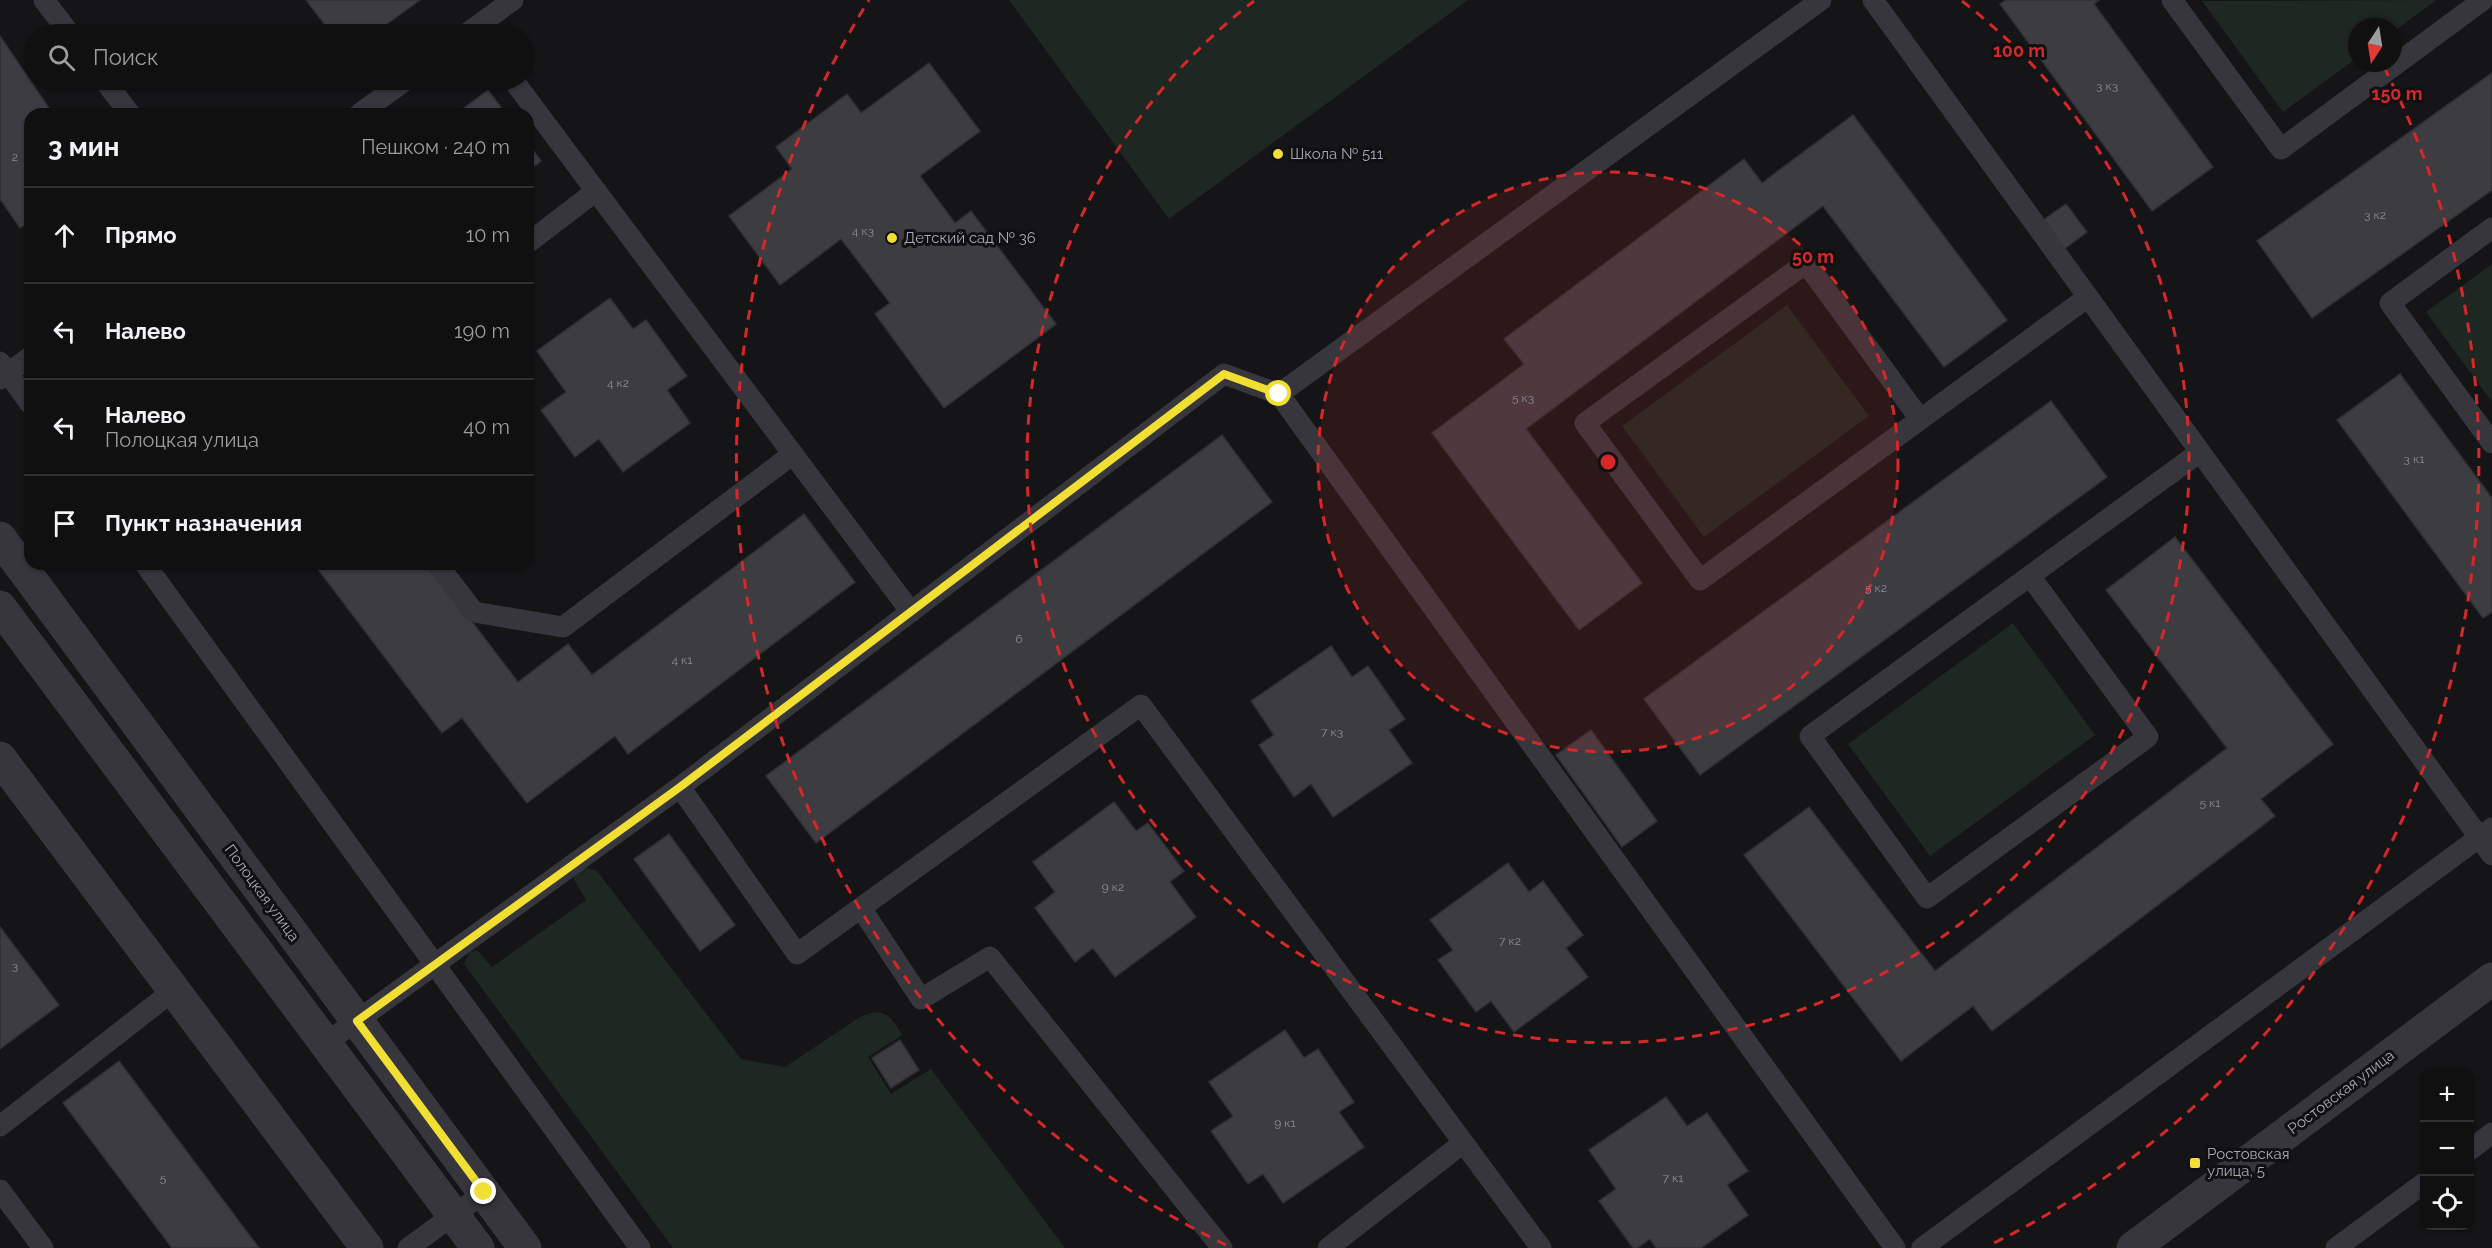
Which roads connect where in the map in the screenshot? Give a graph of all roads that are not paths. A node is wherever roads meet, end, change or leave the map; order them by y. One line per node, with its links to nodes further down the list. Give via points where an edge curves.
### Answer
1 (45, 0): 7 (lane)
2 (513, 0): 8 (lane)
3 (1821, 0): 22 (lane)
4 (1873, 0): 19 (lane)
5 (2172, 0): 6 (lane, via 2281,149)
6 (2483, 0)
7 (63, 24)
8 (483, 24)
9 (112, 90): 12 (lane)
10 (392, 90): 13 (lane)
11 (520, 90): 14 (lane)
12 (125, 108)
13 (367, 108)
14 (534, 108)
15 (534, 108): 16 (lane)
16 (596, 191): 18 (lane); 27 (lane)
17 (2492, 228): 25 (lane, via 2390,303)
18 (534, 238)
19 (2088, 297): 24 (lane); 26 (lane)
20 (24, 360): 21 (lane)
21 (3, 372): 23 (lane)
22 (1279, 394): 33 (lane, via 1224,374); 61 (lane)
23 (24, 397)
24 (1920, 419): 24 (lane, via 1700,580 1585,423 1806,263)
25 (2492, 443)
26 (2200, 452): 31 (lane); 36 (lane)
27 (793, 454): 30 (lane, via 563,627 474,612); 33 (lane)
28 (0, 538): 42 (street, Полоцкая улица)
29 (149, 570): 39 (lane)
30 (442, 570)
31 (2030, 576): 31 (lane, via 1810,736 1928,898 2148,737)
32 (0, 607): 43 (street)
33 (911, 612): 35 (lane)
34 (0, 758): 41 (street)
35 (680, 787): 38 (lane, via 797,954); 39 (lane)
36 (2486, 833): 37 (lane); 62 (lane)
37 (2492, 855)
38 (861, 908): 46 (lane, via 1141,705); 58 (lane, via 921,999 990,957)
39 (433, 965): 42 (lane); 57 (lane)
40 (2492, 979): 63 (street, Ростовская улица)
41 (174, 990): 44 (lane); 53 (street)
42 (357, 1021): 43 (lane); 50 (street, Полоцкая улица)
43 (326, 1043): 51 (street)
44 (0, 1126)
45 (2492, 1133): 47 (lane)
46 (1463, 1143): 59 (lane); 60 (lane)
47 (2474, 1146)
48 (2420, 1186): 64 (lane)
49 (0, 1190): 52 (lane)
50 (484, 1192): 51 (lane); 56 (street, Полоцкая улица)
51 (453, 1215): 54 (lane); 55 (street)
52 (43, 1248)
53 (368, 1248)
54 (408, 1248)
55 (478, 1248)
56 (525, 1248)
57 (640, 1248)
58 (1222, 1248)
59 (1328, 1248)
60 (1540, 1248)
61 (1895, 1248)
62 (1922, 1248)
63 (2133, 1248)
64 (2336, 1248)

